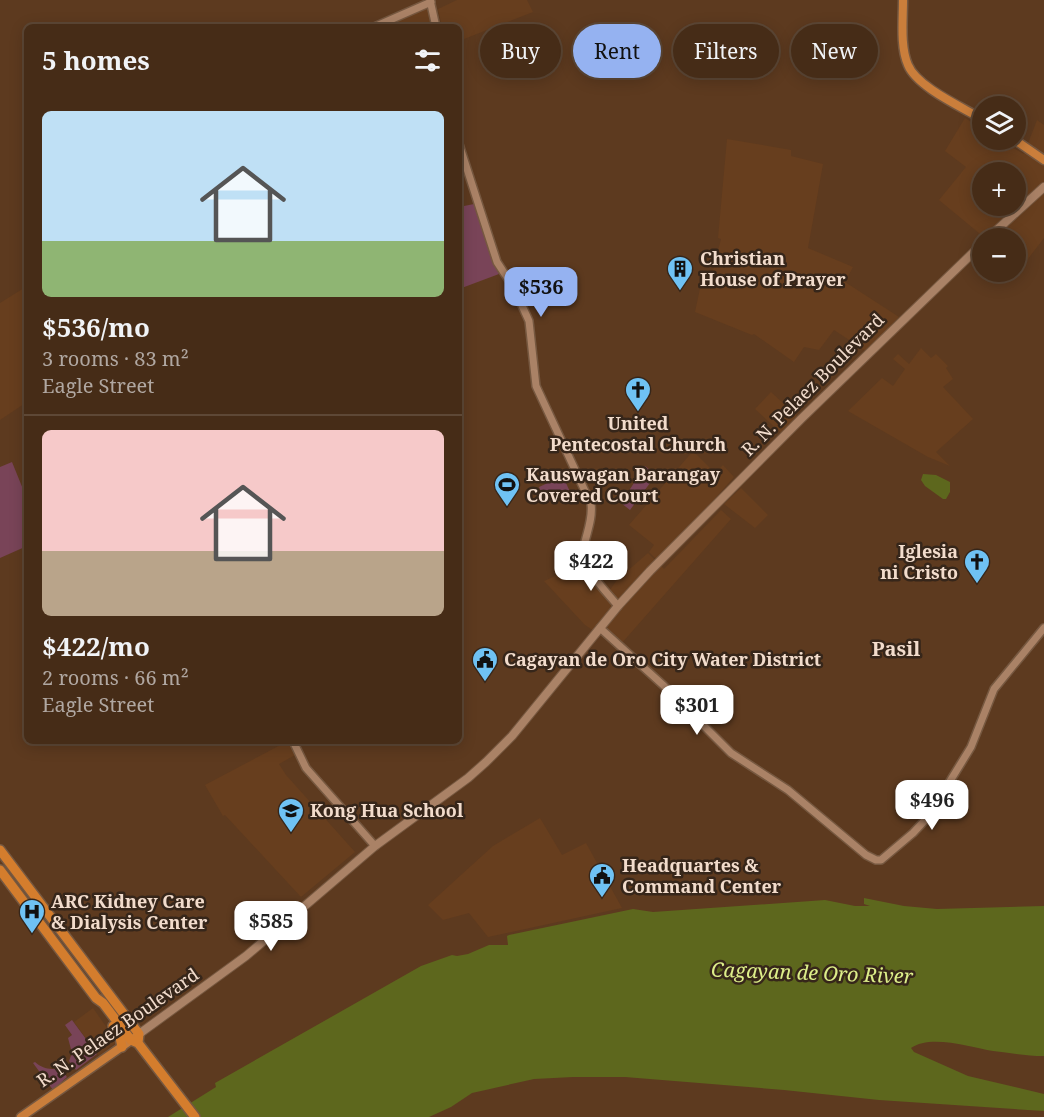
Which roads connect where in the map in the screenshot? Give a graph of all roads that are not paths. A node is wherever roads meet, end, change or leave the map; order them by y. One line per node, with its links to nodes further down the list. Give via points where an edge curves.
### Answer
1 (903, 0): 5 (main road, via 906,59 913,74)
2 (430, 1): 3 (street); 4 (street)
3 (380, 24)
4 (435, 24)
5 (972, 113)
6 (1026, 148): 8 (main road)
7 (462, 153): 12 (street, via 497,262 529,321 536,386 591,504 585,562)
8 (1044, 160)
9 (1044, 187): 10 (main road)
10 (999, 228)
11 (972, 253): 12 (main road, R. N. Pelaez Boulevard, via 802,417)
12 (618, 606): 13 (main road, R. N. Pelaez Boulevard)
13 (600, 628): 14 (street, via 731,753 788,790 872,858 881,860 928,817 971,747 993,689); 16 (main road, R. N. Pelaez Boulevard, via 486,762)
14 (1044, 628)
15 (294, 744): 16 (street, via 306,768)
16 (375, 846): 22 (main road, R. N. Pelaez Boulevard, via 246,956)
17 (0, 850): 19 (highway)
18 (0, 870): 20 (highway)
19 (50, 915): 20 (highway); 22 (highway)
20 (39, 922): 21 (highway)
21 (96, 998): 22 (highway); 23 (highway)
22 (136, 1039): 23 (main road, R. N. Pelaez Boulevard); 25 (highway)
23 (122, 1047): 24 (main road, R. N. Pelaez Boulevard)
24 (21, 1117)
25 (195, 1117)

